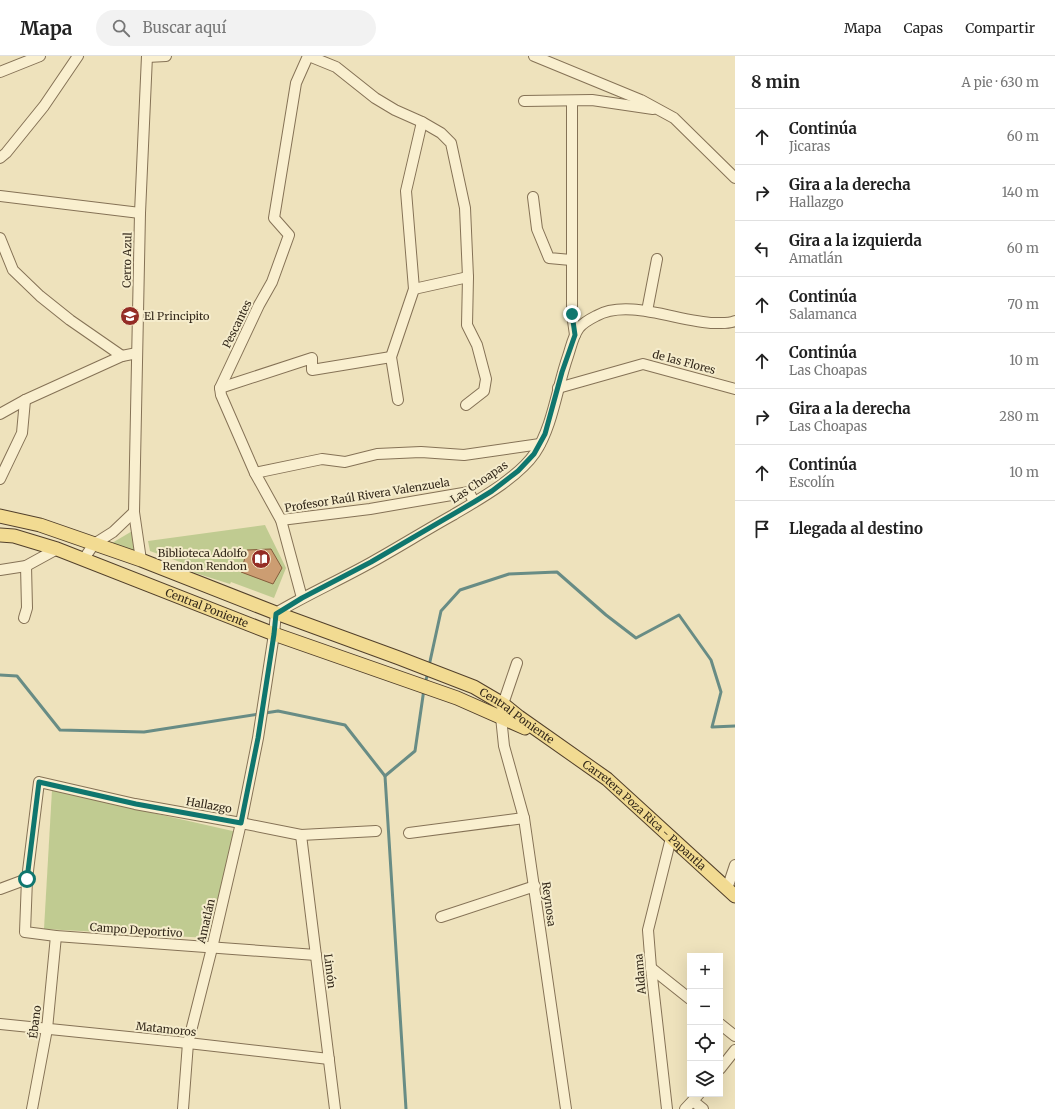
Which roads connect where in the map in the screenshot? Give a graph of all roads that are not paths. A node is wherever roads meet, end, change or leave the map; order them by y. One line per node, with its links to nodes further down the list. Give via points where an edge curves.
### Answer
1 (40, 56): 7 (street)
2 (78, 56): 12 (street, via 44,106)
3 (166, 56): 6 (street)
4 (308, 56): 11 (street, via 336,67 375,98); 28 (street, Pescantes, via 296,83 274,218 289,235 272,282)
5 (534, 56): 10 (street)
6 (146, 57): 16 (street, Cerro Azul)
7 (0, 72)
8 (524, 100): 9 (street)
9 (572, 101): 10 (street, via 592,100); 19 (street)
10 (661, 110): 13 (street, via 674,118)
11 (422, 122): 20 (street, via 441,133 451,143 465,208); 21 (street, via 406,191)
12 (0, 158)
13 (735, 178)
14 (0, 196): 16 (street)
15 (533, 197): 19 (street, via 537,229 549,258)
16 (140, 213): 25 (street, Cerro Azul)
17 (0, 238): 26 (street, via 13,270 64,315)
18 (657, 259): 22 (street)
19 (571, 260): 24 (street)
20 (468, 277): 21 (street); 33 (street, via 467,325 477,345 486,379 484,391)
21 (414, 289): 27 (street)
22 (647, 311): 23 (street, Las Choapas, via 701,323 729,324); 24 (street, Las Choapas, via 610,310 585,322)
23 (735, 321)
24 (575, 335): 29 (street, Las Choapas)
25 (138, 353): 26 (street); 39 (street, Cerro Azul)
26 (122, 356): 31 (street)
27 (391, 356): 28 (street, via 312,370 312,358); 32 (street)
28 (220, 388): 36 (street)
29 (558, 388): 30 (street, de las Flores, via 644,364); 35 (street, Las Choapas)
30 (735, 389)
31 (25, 400): 34 (street); 37 (street, via 22,433)
32 (398, 400)
33 (466, 405)
34 (0, 414)
35 (540, 444): 36 (street, via 464,455 421,452 377,454 345,462 322,459); 38 (street, Las Choapas, via 518,471)
36 (255, 473): 41 (street)
37 (0, 479)
38 (474, 502): 41 (street, Profesor Raúl Rivera Valenzuela, via 469,492 370,509); 49 (street, Las Choapas, via 371,562)
39 (134, 512): 43 (street, via 113,532); 46 (street, Cerro Azul)
40 (0, 516): 43 (main road, Central Poniente, via 40,525)
41 (281, 520): 49 (street)
42 (0, 535): 44 (main road, Central Poniente, via 14,536)
43 (94, 544): 45 (street); 46 (main road, Central Poniente)
44 (57, 549): 45 (main road, Central Poniente); 47 (street)
45 (83, 560): 52 (main road, Central Poniente)
46 (141, 560): 50 (main road, Central Poniente)
47 (26, 566): 48 (street); 51 (street, via 27,608)
48 (0, 570)
49 (302, 598): 50 (street, Las Choapas)
50 (276, 614): 52 (street); 54 (main road, Central Poniente, via 461,680 485,693)
51 (24, 618)
52 (274, 634): 54 (main road, Central Poniente, via 457,698); 57 (street, Amatlán, via 258,738)
53 (517, 662): 54 (street)
54 (502, 710): 55 (main road, Central Poniente); 56 (street, Reynosa, via 504,746)
55 (550, 740): 61 (main road, Carretera Poza Rica - Papantla, via 606,779)
56 (524, 818): 59 (street); 64 (street, Reynosa)
57 (241, 823): 60 (street, Hallazgo); 63 (street, Hallazgo, via 136,804 39,782); 69 (street, Amatlán)
58 (376, 831): 60 (street, Hallazgo)
59 (409, 834)
60 (301, 835): 70 (street, Limón)
61 (671, 838): 66 (main road, Carretera Poza Rica - Papantla); 71 (street, Aldama, via 648,930)
62 (735, 865): 66 (street)
63 (27, 879): 65 (street); 68 (street, Campo Deportivo, via 26,932)
64 (534, 886): 67 (street); 85 (street, Reynosa)
65 (0, 889)
66 (731, 893)
67 (440, 917)
68 (56, 936): 69 (street, Campo Deportivo); 75 (street, Ébano)
69 (212, 948): 70 (street, Campo Deportivo); 77 (street, Amatlán)
70 (316, 955): 79 (street, Limón)
71 (651, 968): 72 (street); 86 (street, Aldama)
72 (687, 997)
73 (0, 1024): 75 (street, Matamoros)
74 (721, 1025): 76 (street)
75 (47, 1029): 77 (street, Matamoros); 82 (street, Ébano)
76 (735, 1036)
77 (188, 1043): 79 (street, Matamoros); 83 (street, Amatlán)
78 (735, 1050): 80 (street)
79 (329, 1059): 84 (street, Limón)
80 (723, 1065)
81 (696, 1098): 87 (street); 88 (street)
82 (32, 1109)
83 (183, 1109)
84 (335, 1109)
85 (566, 1109)
86 (666, 1109)
87 (685, 1109)
88 (703, 1109)

